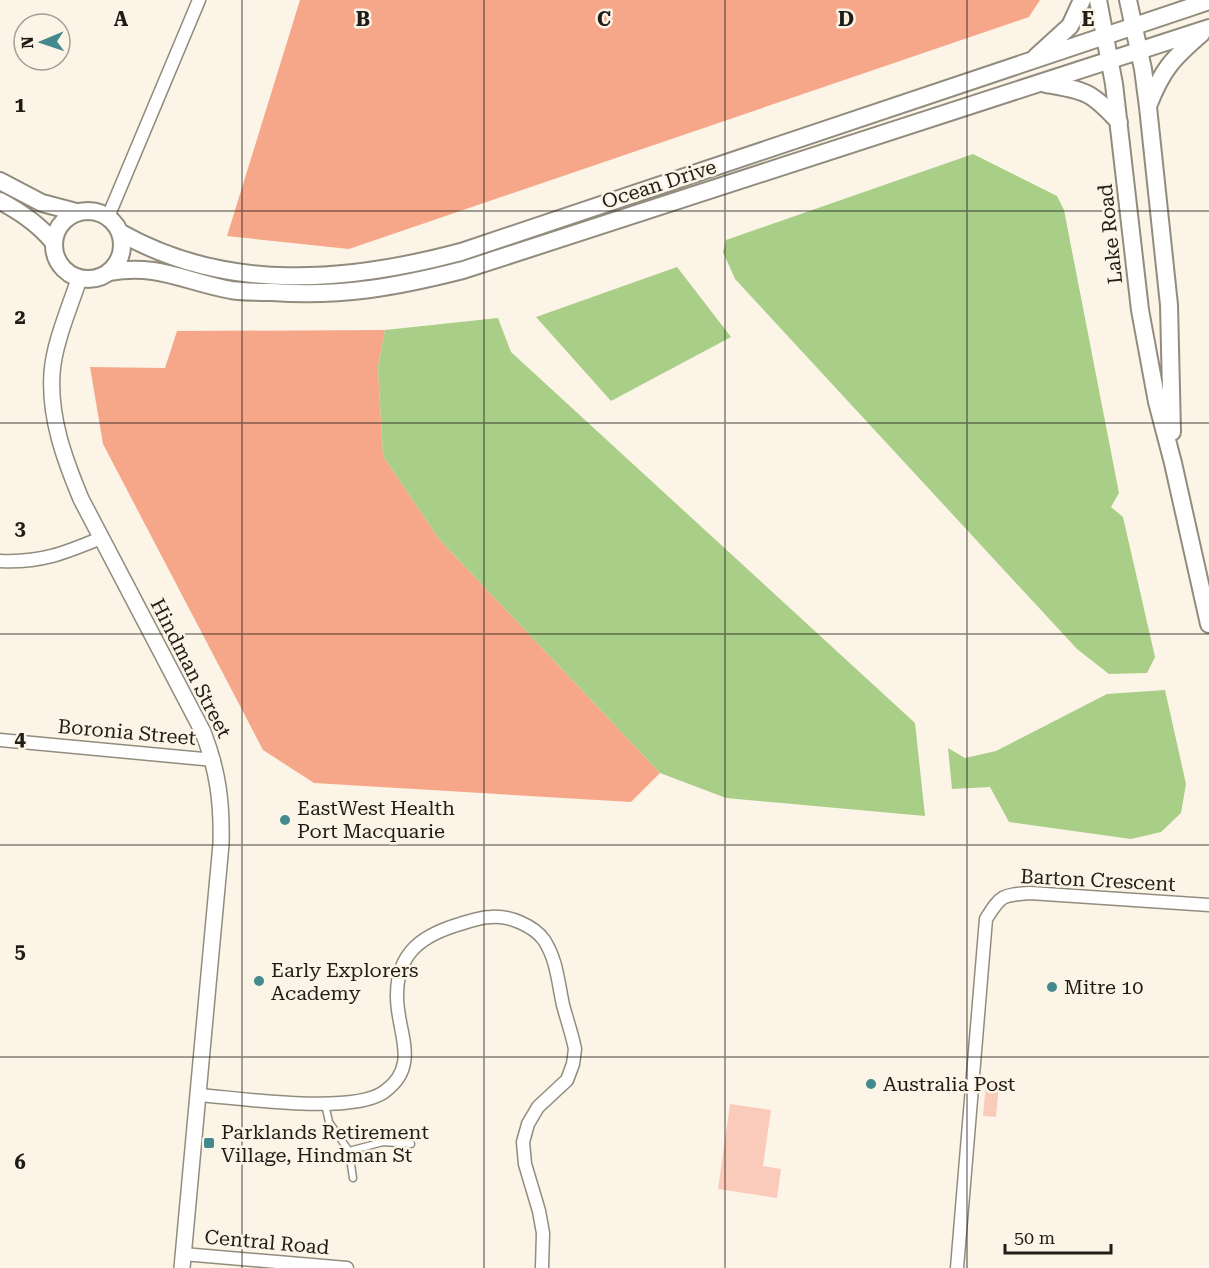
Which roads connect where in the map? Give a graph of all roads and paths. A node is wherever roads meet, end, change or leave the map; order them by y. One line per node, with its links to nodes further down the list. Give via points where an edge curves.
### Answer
1 (199, 0): 19 (street)
2 (1082, 0): 12 (main road, via 1070,26)
3 (1098, 0): 9 (main road, Lake Road)
4 (1128, 0): 7 (main road, Lake Road)
5 (1180, 0): 6 (main road)
6 (1205, 3): 7 (main road, Ocean Drive)
7 (1135, 28): 9 (main road, Ocean Drive); 10 (main road, Lake Road)
8 (1209, 28): 10 (main road, Ocean Drive); 14 (main road, via 1164,70)
9 (1106, 37): 11 (main road, Lake Road); 12 (main road, Ocean Drive)
10 (1139, 51): 11 (main road, Ocean Drive); 14 (main road, Lake Road)
11 (1110, 61): 13 (main road, Ocean Drive); 15 (main road, Lake Road)
12 (1031, 62): 20 (main road, Ocean Drive, via 411,265 310,277 230,272 154,250)
13 (1041, 84): 15 (main road, via 1092,96); 22 (main road, Ocean Drive, via 409,284 309,295 231,290 148,269)
14 (1148, 107): 24 (main road, Lake Road, via 1169,305)
15 (1119, 122): 24 (main road, Lake Road, via 1140,310)
16 (0, 181): 18 (main road, via 42,203)
17 (0, 201): 21 (main road, via 31,219)
18 (76, 212): 19 (main road, via 87,210); 21 (main road, via 60,224)
19 (108, 217): 20 (main road)
20 (121, 233): 22 (main road, via 122,254)
21 (54, 243): 23 (main road, via 60,266)
22 (110, 272): 23 (main road, via 95,279)
23 (79, 279): 25 (street, Hindman Street, via 52,371 52,403 68,469)
24 (1173, 463): 27 (main road, Lake Road)
25 (101, 538): 26 (street, via 40,560); 29 (street, Hindman Street)
26 (0, 561)
27 (1209, 624)
28 (0, 740): 29 (street, Boronia Street)
29 (214, 760): 31 (street, Hindman Street, via 221,814 220,844)
30 (1209, 905): 39 (street, Barton Crescent, via 1030,893 998,900 986,920)
31 (199, 1095): 32 (street); 36 (street, Hindman Street)
32 (325, 1104): 34 (lane, via 329,1122); 38 (street, via 382,1094 395,1083 406,1056 398,981 411,950 422,940 441,930 493,916 529,927 552,953 575,1049 567,1080 538,1107 523,1142 543,1233)
33 (411, 1144): 34 (lane, via 383,1142)
34 (349, 1150): 35 (lane)
35 (353, 1178)
36 (183, 1261): 37 (street, Central Road)
37 (345, 1268)
38 (542, 1268)
39 (957, 1268)

